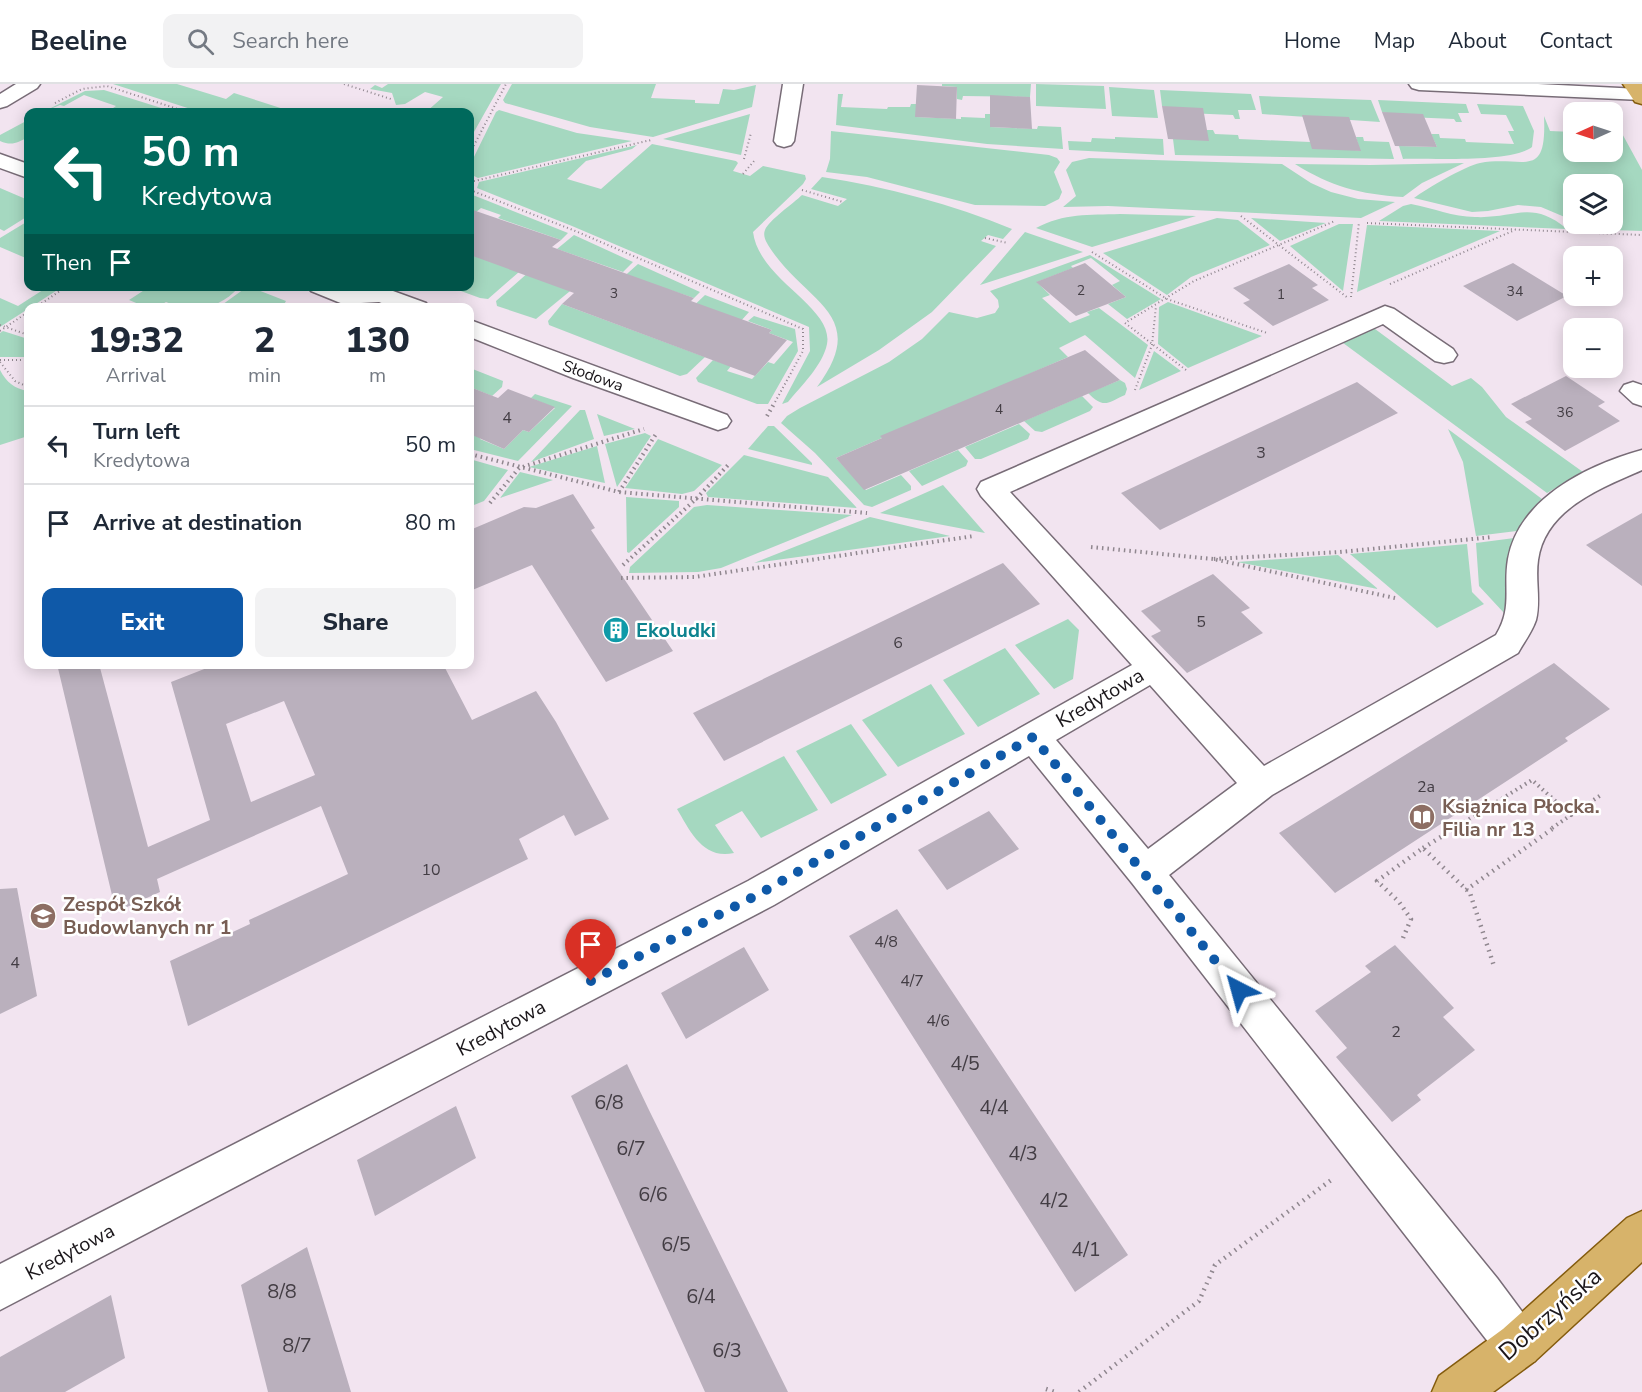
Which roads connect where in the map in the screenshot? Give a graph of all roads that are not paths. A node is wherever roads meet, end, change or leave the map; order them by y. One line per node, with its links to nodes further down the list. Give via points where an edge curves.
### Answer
1 (30, 84): 6 (street)
2 (793, 84): 7 (street)
3 (1419, 84): 4 (street)
4 (1440, 85): 5 (street)
5 (1639, 92)
6 (0, 102)
7 (784, 141)
8 (0, 160): 9 (street)
9 (24, 170)
10 (330, 291): 11 (street, via 343,297 382,294)
11 (404, 303)
12 (474, 330): 14 (street, Słodowa)
13 (1444, 355): 16 (street, via 1385,314 991,489)
14 (718, 421)
15 (1642, 459): 18 (street, via 1593,480 1554,504 1532,533 1523,557 1520,622 1507,644)
16 (1153, 668): 17 (street, Kredytowa); 18 (street)
17 (1033, 737): 19 (street); 21 (street, Kredytowa, via 761,893)
18 (1260, 785): 19 (street)
19 (1145, 873): 22 (street)
20 (1642, 1233): 22 (main road, Dobrzyńska)
21 (0, 1288)
22 (1519, 1345): 23 (main road, Dobrzyńska)
23 (1455, 1392)

